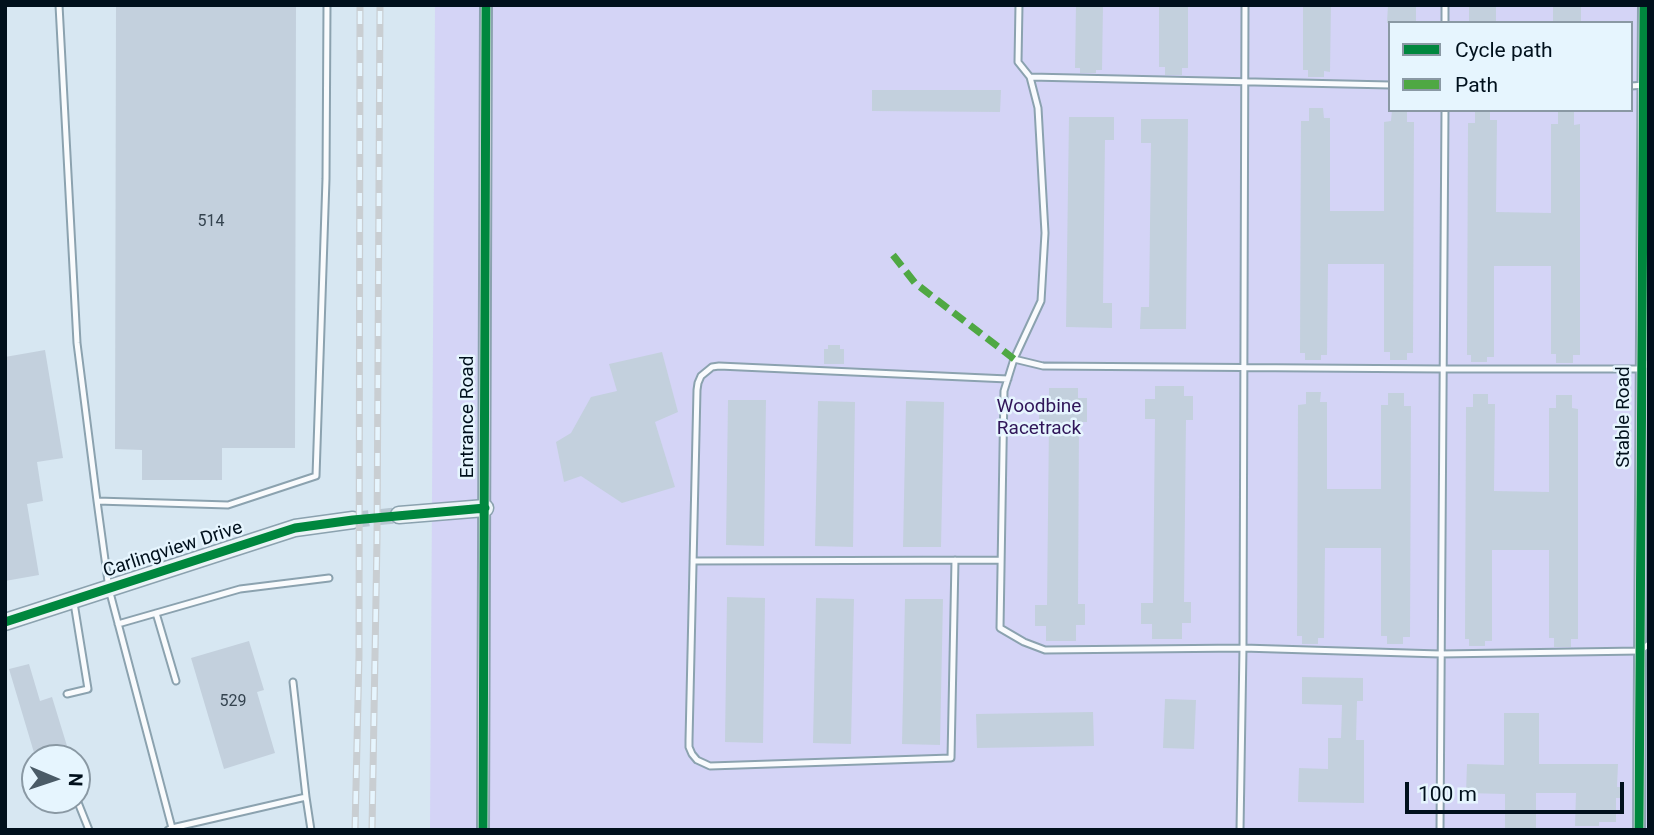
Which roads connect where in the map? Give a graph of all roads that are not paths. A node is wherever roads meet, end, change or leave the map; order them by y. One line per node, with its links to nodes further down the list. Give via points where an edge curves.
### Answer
1 (59, 5): 17 (lane, via 77,343)
2 (327, 5): 17 (lane, via 316,476 228,505)
3 (486, 5): 18 (street, Entrance Road)
4 (1019, 5): 7 (lane, via 1018,62)
5 (1245, 5): 8 (lane)
6 (1644, 5): 9 (street, Stable Road)
7 (1030, 77): 8 (lane); 12 (lane, via 1038,108 1045,233 1041,301)
8 (1245, 82): 10 (lane); 14 (lane)
9 (1646, 84): 13 (street, Stable Road)
10 (1388, 85)
11 (1444, 112): 15 (lane)
12 (1014, 359): 14 (lane, via 1043,366); 16 (lane)
13 (1645, 365): 15 (lane); 30 (street, Stable Road)
14 (1244, 367): 15 (lane); 31 (lane)
15 (1442, 369): 32 (lane)
16 (1008, 379): 22 (lane, via 1004,391); 23 (lane, via 712,367 698,383)
17 (97, 501): 25 (lane)
18 (485, 508): 19 (street); 39 (street, Entrance Road)
19 (399, 515)
20 (353, 520): 25 (street, Carlingview Drive, via 295,528)
21 (955, 560): 22 (lane); 23 (lane); 23 (lane, via 951,758 718,766 703,764 689,747)
22 (1001, 560): 31 (lane, via 1000,628 1045,650)
23 (693, 561)
24 (329, 578): 27 (lane, via 240,589)
25 (109, 589): 26 (street, Carlingview Drive); 29 (lane)
26 (73, 600): 28 (street, Carlingview Drive); 35 (lane, via 88,688)
27 (156, 613): 29 (lane); 33 (lane)
28 (5, 622)
29 (118, 624): 37 (lane)
30 (1644, 647): 32 (lane); 42 (street, Stable Road)
31 (1243, 648): 32 (lane); 40 (lane)
32 (1440, 654): 41 (lane)
33 (176, 681)
34 (293, 682): 36 (lane)
35 (66, 694)
36 (306, 797): 37 (lane); 38 (lane)
37 (170, 829)
38 (311, 830)
39 (483, 830)
40 (1240, 830)
41 (1440, 830)
42 (1639, 830)

